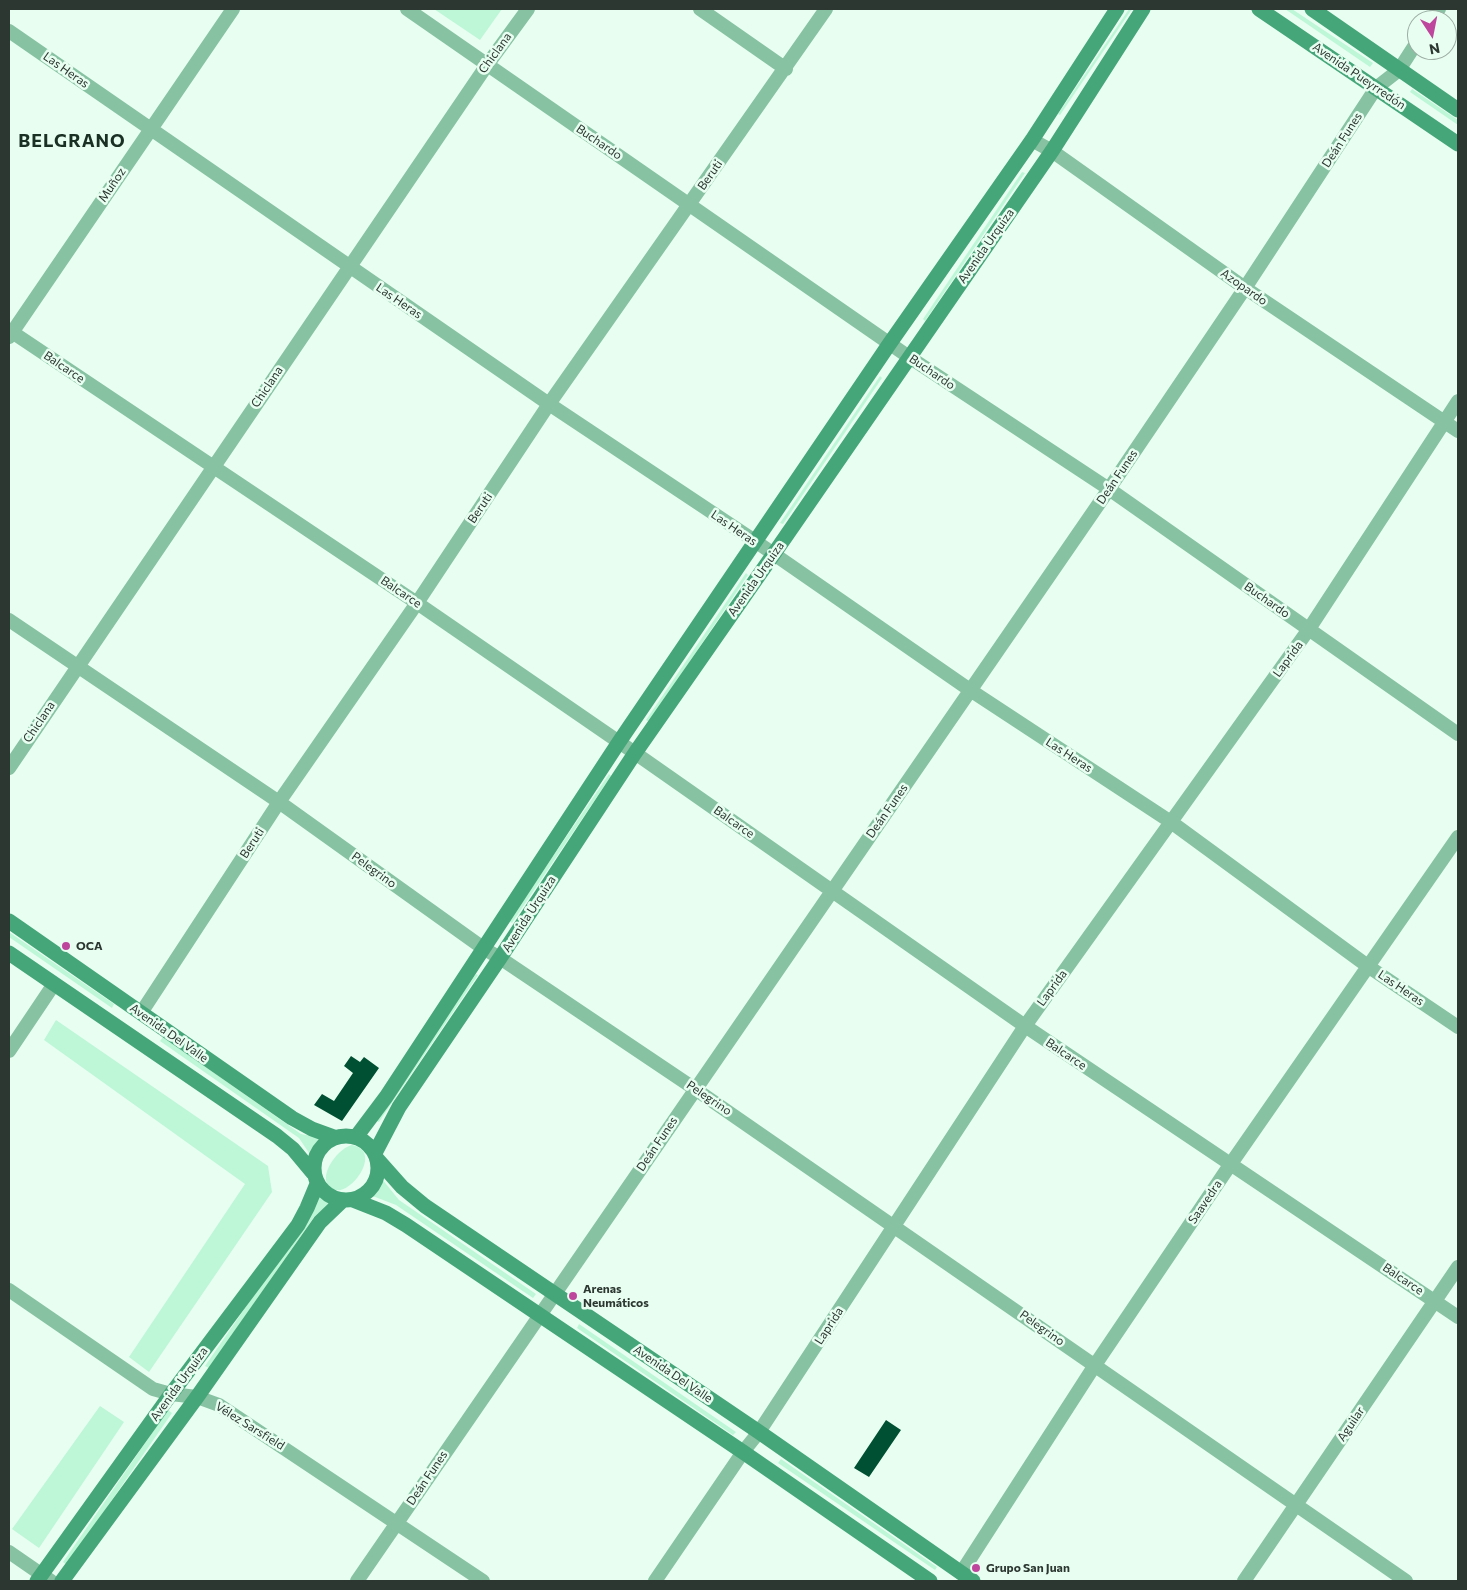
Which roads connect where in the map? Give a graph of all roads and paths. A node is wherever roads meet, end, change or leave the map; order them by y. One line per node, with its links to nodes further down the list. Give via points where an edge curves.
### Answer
1 (234, 9): 17 (street, Muñoz)
2 (407, 9): 12 (street, Buchardo)
3 (528, 9): 12 (street, Chiclana)
4 (700, 9): 13 (street)
5 (826, 9): 13 (street, Beruti)
6 (1117, 9): 18 (main road)
7 (1143, 9): 20 (main road, Avenida Urquiza)
8 (1259, 9): 15 (main road, Avenida Pueyrredón)
9 (1312, 9): 14 (main road)
10 (9, 30): 17 (street, Las Heras)
11 (1407, 58): 14 (street, Deán Funes)
12 (486, 65): 21 (street, Buchardo); 22 (street, Chiclana)
13 (786, 68): 21 (street, Beruti)
14 (1399, 70): 15 (street, Deán Funes); 16 (main road)
15 (1376, 88): 19 (main road, Avenida Pueyrredón); 23 (street, Deán Funes)
16 (1458, 110)
17 (151, 128): 22 (street, Las Heras); 24 (street, Muñoz)
18 (1032, 140): 20 (street, Azopardo); 25 (main road)
19 (1458, 144)
20 (1052, 151): 23 (street, Azopardo); 26 (main road, Avenida Urquiza)
21 (690, 204): 25 (street, Buchardo); 28 (street, Beruti)
22 (349, 267): 28 (street, Las Heras); 31 (street, Chiclana)
23 (1245, 288): 29 (street, Azopardo); 32 (street, Deán Funes)
24 (10, 333): 31 (street, Balcarce)
25 (890, 343): 26 (street, Buchardo); 33 (main road)
26 (909, 357): 32 (street, Buchardo); 34 (main road, Avenida Urquiza)
27 (1458, 401): 29 (street, Laprida)
28 (549, 404): 33 (street, Las Heras); 35 (street, Beruti)
29 (1445, 421): 30 (street, Azopardo); 37 (street, Laprida)
30 (1458, 431)
31 (213, 466): 35 (street, Balcarce); 38 (street, Chiclana)
32 (1109, 489): 37 (street, Buchardo); 39 (street, Deán Funes)
33 (755, 541): 34 (street, Las Heras); 41 (main road)
34 (774, 555): 39 (street, Las Heras); 42 (main road, Avenida Urquiza)
35 (417, 603): 41 (street, Balcarce); 44 (street, Beruti)
36 (9, 620): 38 (street, Pelegrino)
37 (1309, 629): 40 (street, Buchardo); 45 (street, Laprida)
38 (78, 666): 43 (street, Chiclana); 44 (street, Pelegrino)
39 (970, 690): 45 (street, Las Heras); 47 (street, Deán Funes)
40 (1458, 734)
41 (619, 742): 42 (street, Balcarce); 49 (main road)
42 (635, 753): 47 (street, Balcarce); 51 (main road, Avenida Urquiza)
43 (9, 768)
44 (280, 802): 49 (street, Pelegrino); 54 (street, Beruti)
45 (1171, 822): 52 (street, Las Heras); 55 (street, Laprida)
46 (1458, 837): 52 (street, Saavedra)
47 (832, 890): 55 (street, Balcarce); 58 (street, Deán Funes)
48 (9, 921): 54 (main road, Avenida Del Valle)
49 (482, 948): 51 (street, Pelegrino); 60 (main road, via 386,1097)
50 (9, 953): 53 (main road, Avenida Del Valle)
51 (500, 958): 58 (street, Pelegrino); 61 (main road, Avenida Urquiza, via 399,1108)
52 (1369, 967): 56 (street, Las Heras); 62 (street, Saavedra)
53 (54, 984): 57 (street); 63 (main road, Avenida Del Valle, via 277,1136 293,1149)
54 (142, 1013): 59 (main road, Avenida Del Valle, via 292,1118)
55 (1026, 1026): 62 (street, Balcarce); 65 (street, Laprida)
56 (1458, 1027)
57 (9, 1050)
58 (695, 1089): 65 (street, Pelegrino); 68 (street, Deán Funes)
59 (334, 1137): 60 (main road); 63 (main road, via 317,1152 313,1162)
60 (356, 1137): 61 (main road, via 366,1142)
61 (376, 1157): 64 (main road, via 376,1180 362,1196); 68 (main road, Avenida Del Valle, via 425,1206)
62 (1230, 1165): 69 (street, Balcarce); 72 (street, Saavedra)
63 (315, 1178): 64 (main road, via 324,1192 333,1198); 73 (main road, Avenida Urquiza, via 308,1208 298,1225)
64 (348, 1200): 70 (main road, Avenida Del Valle, via 386,1213); 74 (main road, Avenida Urquiza, via 320,1222)
65 (895, 1227): 72 (street, Pelegrino); 75 (street, Laprida)
66 (1458, 1267): 69 (street, Aguilar)
67 (9, 1290): 73 (street, Vélez Sarsfield, via 153,1389)
68 (555, 1294): 70 (street, Deán Funes); 75 (main road, Avenida Del Valle)
69 (1435, 1301): 71 (street, Balcarce); 77 (street, Aguilar)
70 (540, 1314): 76 (main road, Avenida Del Valle); 78 (street, Deán Funes)
71 (1458, 1317)
72 (1095, 1365): 77 (street, Pelegrino); 80 (street, Saavedra)
73 (171, 1394): 74 (street, Vélez Sarsfield); 81 (main road, Avenida Urquiza)
74 (197, 1397): 78 (street, Vélez Sarsfield, via 219,1405); 82 (main road, Avenida Urquiza)
75 (759, 1432): 76 (street, Laprida); 80 (main road, Avenida Del Valle)
76 (743, 1452): 85 (street, Laprida); 86 (main road, Avenida Del Valle)
77 (1296, 1504): 87 (street, Aguilar); 88 (street, Pelegrino)
78 (396, 1522): 83 (street, Deán Funes); 84 (street, Vélez Sarsfield)
79 (9, 1552): 81 (street)
80 (967, 1577)
81 (43, 1579)
82 (62, 1581)
83 (357, 1581)
84 (482, 1581)
85 (655, 1581)
86 (930, 1581)
87 (1244, 1581)
88 (1406, 1581)

